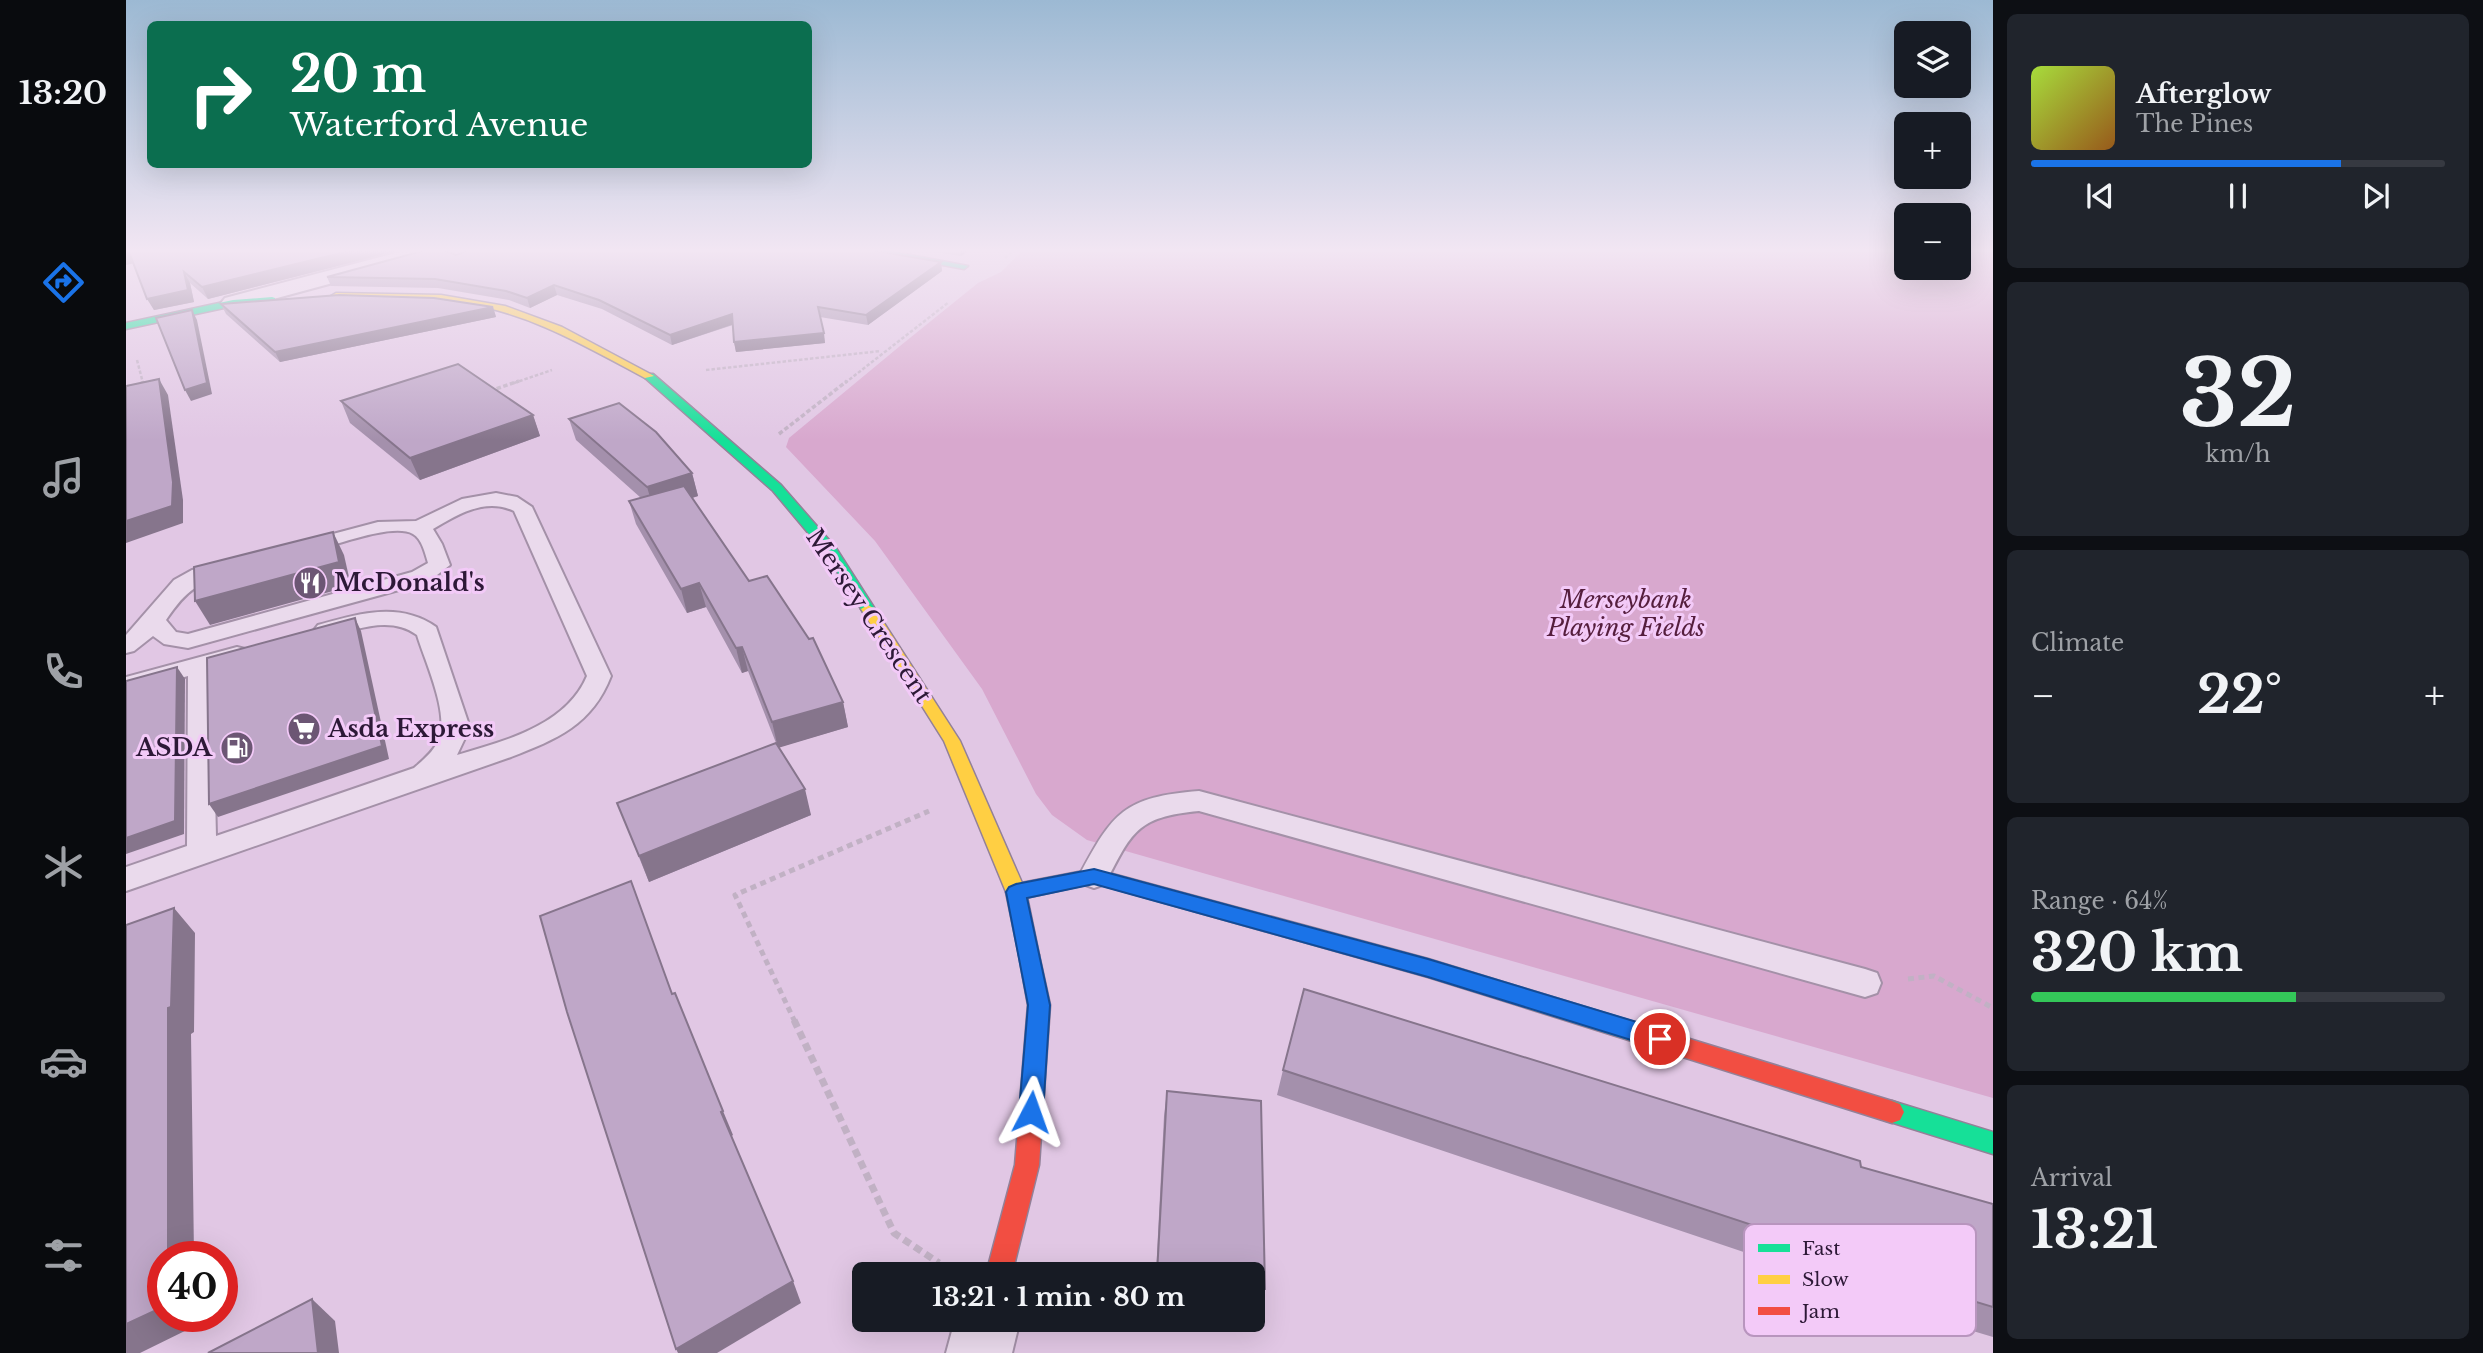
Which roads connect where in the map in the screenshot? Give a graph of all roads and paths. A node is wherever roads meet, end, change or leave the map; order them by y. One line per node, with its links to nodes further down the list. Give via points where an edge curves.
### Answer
1 (186, 313): 4 (street, Mersey Crescent)
2 (515, 313): 6 (street, Mersey Crescent, via 556,328)
3 (932, 313): 5 (path)
4 (126, 326)
5 (882, 350): 8 (path); 11 (path, via 780,433)
6 (602, 353): 8 (street, Mersey Crescent); 10 (path)
7 (136, 357): 9 (path, via 144,385)
8 (649, 376): 11 (street, Mersey Crescent)
9 (135, 387)
10 (490, 391)
11 (735, 449): 22 (street, Mersey Crescent, via 777,488 831,551 952,741)
12 (418, 528): 13 (lane, via 385,528); 15 (lane, via 429,539 439,565 420,578 188,641 172,640); 21 (lane, via 456,507 486,500 522,507 600,676 593,697 558,727)
13 (291, 551)
14 (250, 561): 15 (lane, via 192,578 178,588)
15 (155, 621): 17 (lane)
16 (303, 636): 21 (lane, via 367,619 417,622 428,632 456,726 451,743)
17 (126, 646)
18 (264, 647): 19 (lane)
19 (200, 664): 20 (lane); 23 (lane)
20 (126, 685)
21 (424, 775): 23 (lane)
22 (973, 792): 26 (street, Mersey Crescent); 30 (path, via 735,895 894,1233)
23 (202, 852): 25 (lane)
24 (1094, 876): 26 (street); 27 (lane, via 1128,818 1147,807 1199,801); 29 (street, via 1428,968)
25 (126, 879)
26 (1016, 892): 31 (street, Mersey Crescent, via 1039,1005 1027,1165)
27 (1865, 983): 28 (path, via 1934,976)
28 (1993, 1008)
29 (1993, 1143)
30 (937, 1262)
31 (1002, 1262)
32 (985, 1332): 33 (street)
33 (979, 1353)

